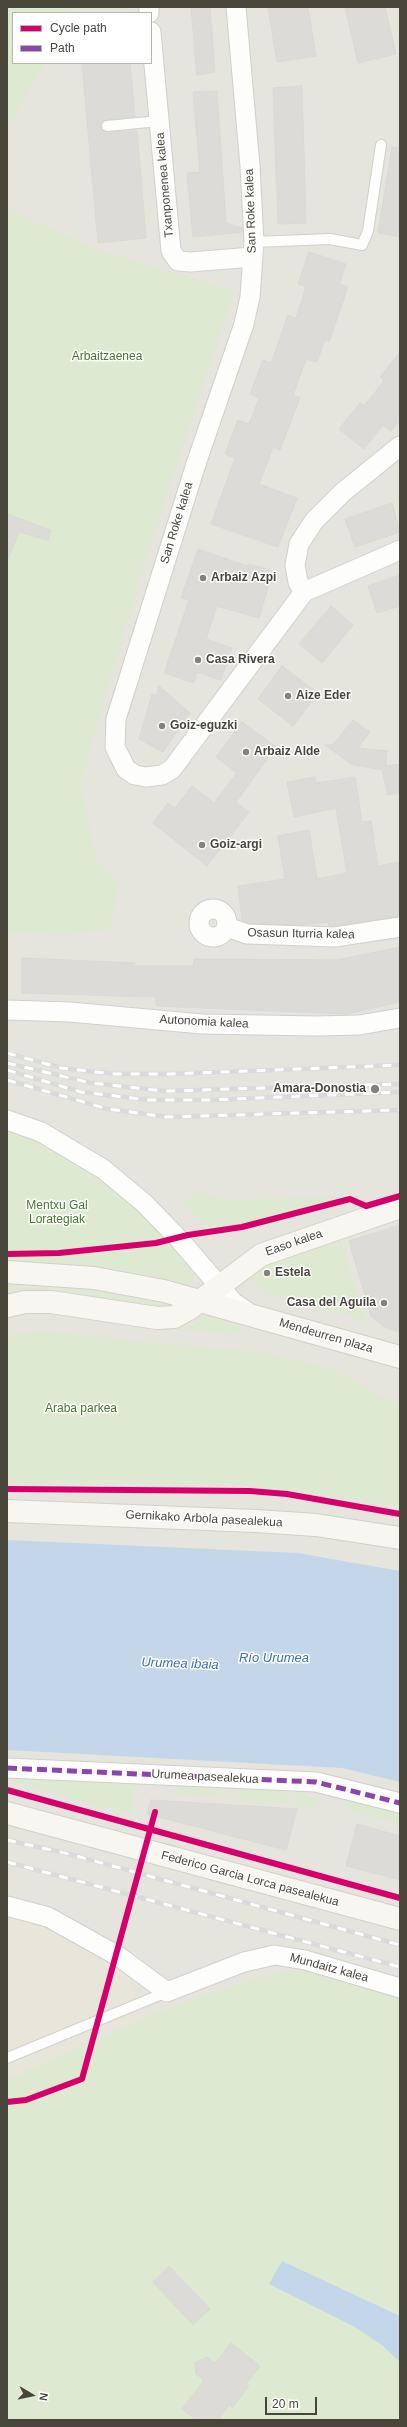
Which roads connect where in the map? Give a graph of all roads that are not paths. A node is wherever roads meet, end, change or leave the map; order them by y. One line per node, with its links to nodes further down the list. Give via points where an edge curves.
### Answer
1 (236, 7): 6 (street, San Roke kalea, via 250,166)
2 (152, 43): 3 (street, Txanponenea kalea)
3 (159, 121): 4 (lane); 6 (street, Txanponenea kalea, via 170,251 178,261 190,262)
4 (107, 126)
5 (381, 145): 6 (lane, via 368,231 362,245 330,239)
6 (254, 250): 9 (street, San Roke kalea, via 250,297 244,324 197,461 116,719 115,747 126,769 146,777 162,775 172,769)
7 (400, 446): 9 (street, via 343,492 314,521 299,544 295,565 298,582)
8 (400, 550): 9 (street, San Roke kalea)
9 (304, 592)
10 (227, 927): 11 (street, Osasun Iturria kalea, via 247,934 334,937)
11 (400, 927)
12 (7, 1010): 13 (street, Autonomia kalea, via 70,1012 202,1024 359,1025)
13 (400, 1018)
14 (7, 1120): 16 (street, via 41,1132 103,1169 144,1203)
15 (400, 1208): 18 (main road, Easo kalea, via 272,1249 250,1261)
16 (203, 1266): 18 (street); 19 (street, via 203,1285)
17 (13, 1274): 19 (main road, Mendeurren plaza, via 94,1278 130,1283)
18 (219, 1286): 19 (main road, Easo kalea); 21 (street, via 233,1302)
19 (195, 1299): 20 (main road, Easo kalea, via 174,1317 157,1318 51,1302 25,1302); 21 (main road, Mendeurren plaza)
20 (7, 1306)
21 (252, 1315): 22 (main road, Mendeurren plaza)
22 (400, 1357)
23 (7, 1511): 24 (main road, Gernikako Arbola pasealekua, via 316,1525)
24 (400, 1538)
25 (7, 1768): 26 (street, Urumea pasealekua, via 316,1782)
26 (400, 1803)
27 (7, 1813): 29 (main road, Federico Garcia Lorca pasealekua)
28 (7, 1906): 31 (street, via 48,1917 118,1956)
29 (400, 1920)
30 (400, 1988): 31 (street, Mundaitz kalea, via 305,1960 275,1955 244,1962)
31 (167, 1992): 32 (lane)
32 (7, 2058)

